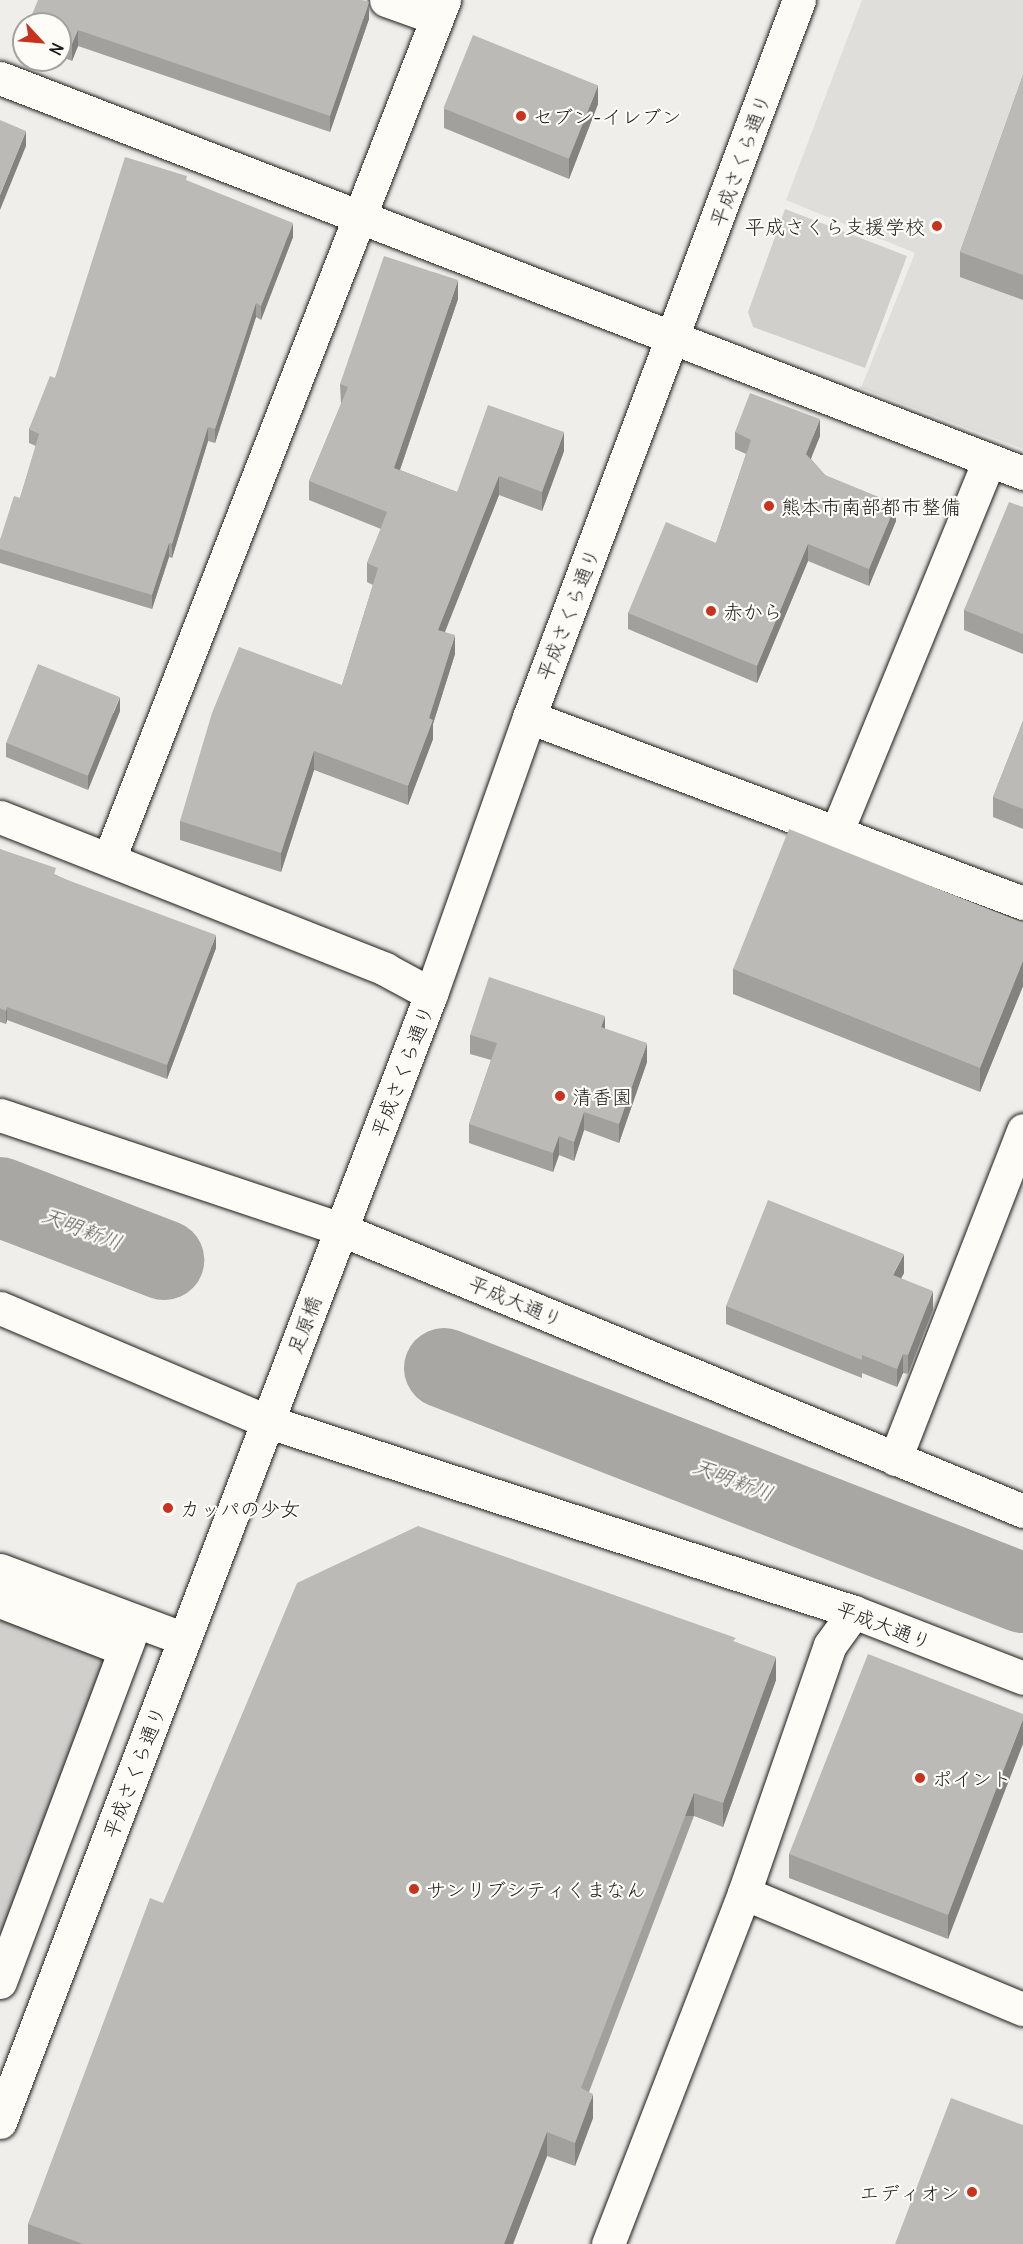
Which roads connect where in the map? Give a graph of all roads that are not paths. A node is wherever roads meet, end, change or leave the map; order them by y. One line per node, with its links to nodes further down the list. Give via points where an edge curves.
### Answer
1 (386, 0): 3 (street)
2 (799, 0): 6 (street, 平成さくら通り)
3 (440, 9): 5 (street)
4 (0, 78): 5 (street)
5 (358, 218): 6 (street); 12 (street)
6 (675, 336): 7 (street); 9 (street, 平成さくら通り)
7 (989, 460): 8 (street); 11 (street)
8 (1023, 473)
9 (529, 717): 11 (street); 14 (street, 平成さくら通り)
10 (0, 817): 12 (street)
11 (837, 831): 13 (street)
12 (109, 859): 14 (street, via 385,969)
13 (1023, 903)
14 (431, 994): 18 (street, 平成さくら通り)
15 (0, 1115): 18 (street, 平成大通り)
16 (1023, 1130): 17 (street)
17 (1012, 1191): 21 (street)
18 (340, 1229): 20 (street, 足原橋); 21 (street, 平成大通り)
19 (0, 1308): 20 (street, 平成大通り)
20 (269, 1422): 25 (street, 平成大通り); 26 (street, 平成さくら通り)
21 (896, 1459): 22 (street, 平成大通り)
22 (1023, 1511)
23 (0, 1570): 26 (street)
24 (0, 1601): 29 (street, via 127,1643)
25 (854, 1612): 27 (street, 平成大通り); 28 (street, via 830,1645)
26 (185, 1639): 31 (street, 平成さくら通り)
27 (1023, 1678)
28 (744, 1893): 30 (street); 32 (street)
29 (0, 1982)
30 (1023, 2009)
31 (0, 2122)
32 (608, 2244)

